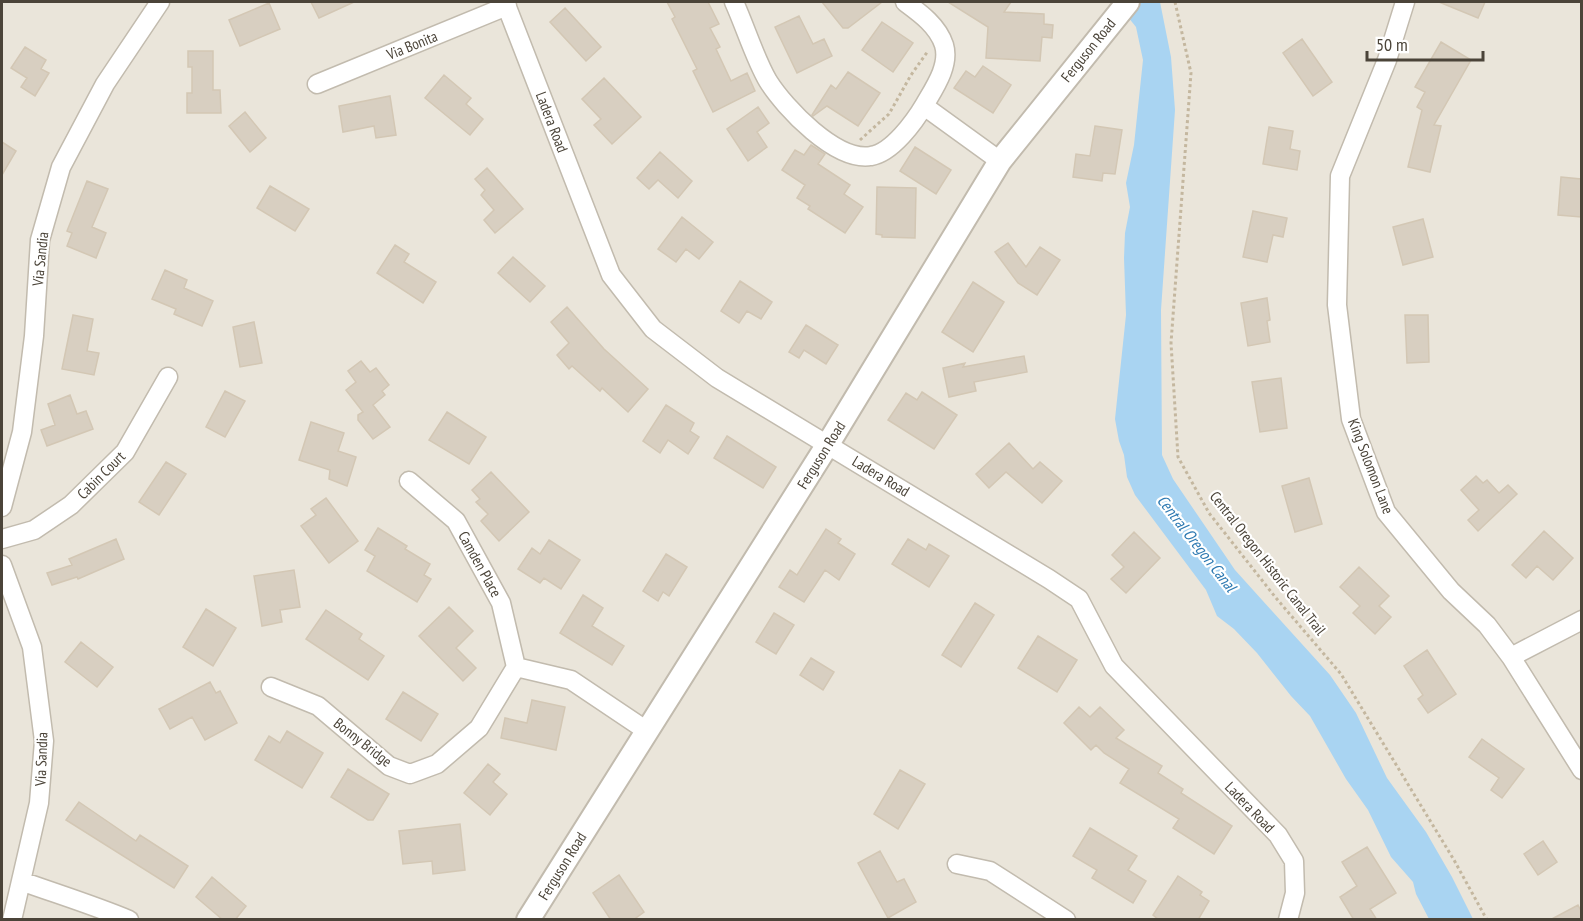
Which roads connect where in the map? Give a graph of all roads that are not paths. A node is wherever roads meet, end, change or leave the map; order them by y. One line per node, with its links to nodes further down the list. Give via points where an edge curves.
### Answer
1 (160, 2): 13 (street, Via Sandia, via 105,84 61,167 40,240 22,432)
2 (734, 2): 8 (street, via 767,80 789,110 845,152 871,156 882,152 893,145)
3 (905, 2): 8 (street, via 925,17 945,46 938,81)
4 (1405, 2): 17 (street, King Solomon Lane, via 1387,60 1340,176 1337,305 1351,419 1386,512)
5 (506, 4): 7 (street, Via Bonita); 11 (street, Ladera Road, via 611,275 653,329 717,378)
6 (1122, 9): 9 (street, Ferguson Road)
7 (317, 84)
8 (924, 106): 9 (street)
9 (1000, 161): 11 (street, Ferguson Road)
10 (168, 377): 14 (street, Cabin Court, via 125,452 87,490 34,530)
11 (828, 444): 20 (street, Ferguson Road); 28 (street, Ladera Road, via 1078,599 1114,666 1278,835 1294,861 1295,893)
12 (409, 481): 18 (street, Camden Place, via 456,521 501,603)
13 (2, 507)
14 (2, 539)
15 (2, 565): 23 (street, Via Sandia, via 32,647 44,741 39,803)
16 (1581, 620): 17 (street)
17 (1511, 657): 21 (street, King Solomon Lane)
18 (516, 667): 19 (street, Bonny Bridge, via 480,728 437,764 410,774 389,766 318,706); 20 (street, via 571,680)
19 (271, 687)
20 (647, 731): 26 (street, Ferguson Road)
21 (1581, 770)
22 (957, 864): 27 (street, via 990,872)
23 (21, 881): 24 (street, Via Sandia); 25 (street)
24 (12, 920)
25 (129, 920)
26 (528, 920)
27 (1066, 920)
28 (1288, 920)

